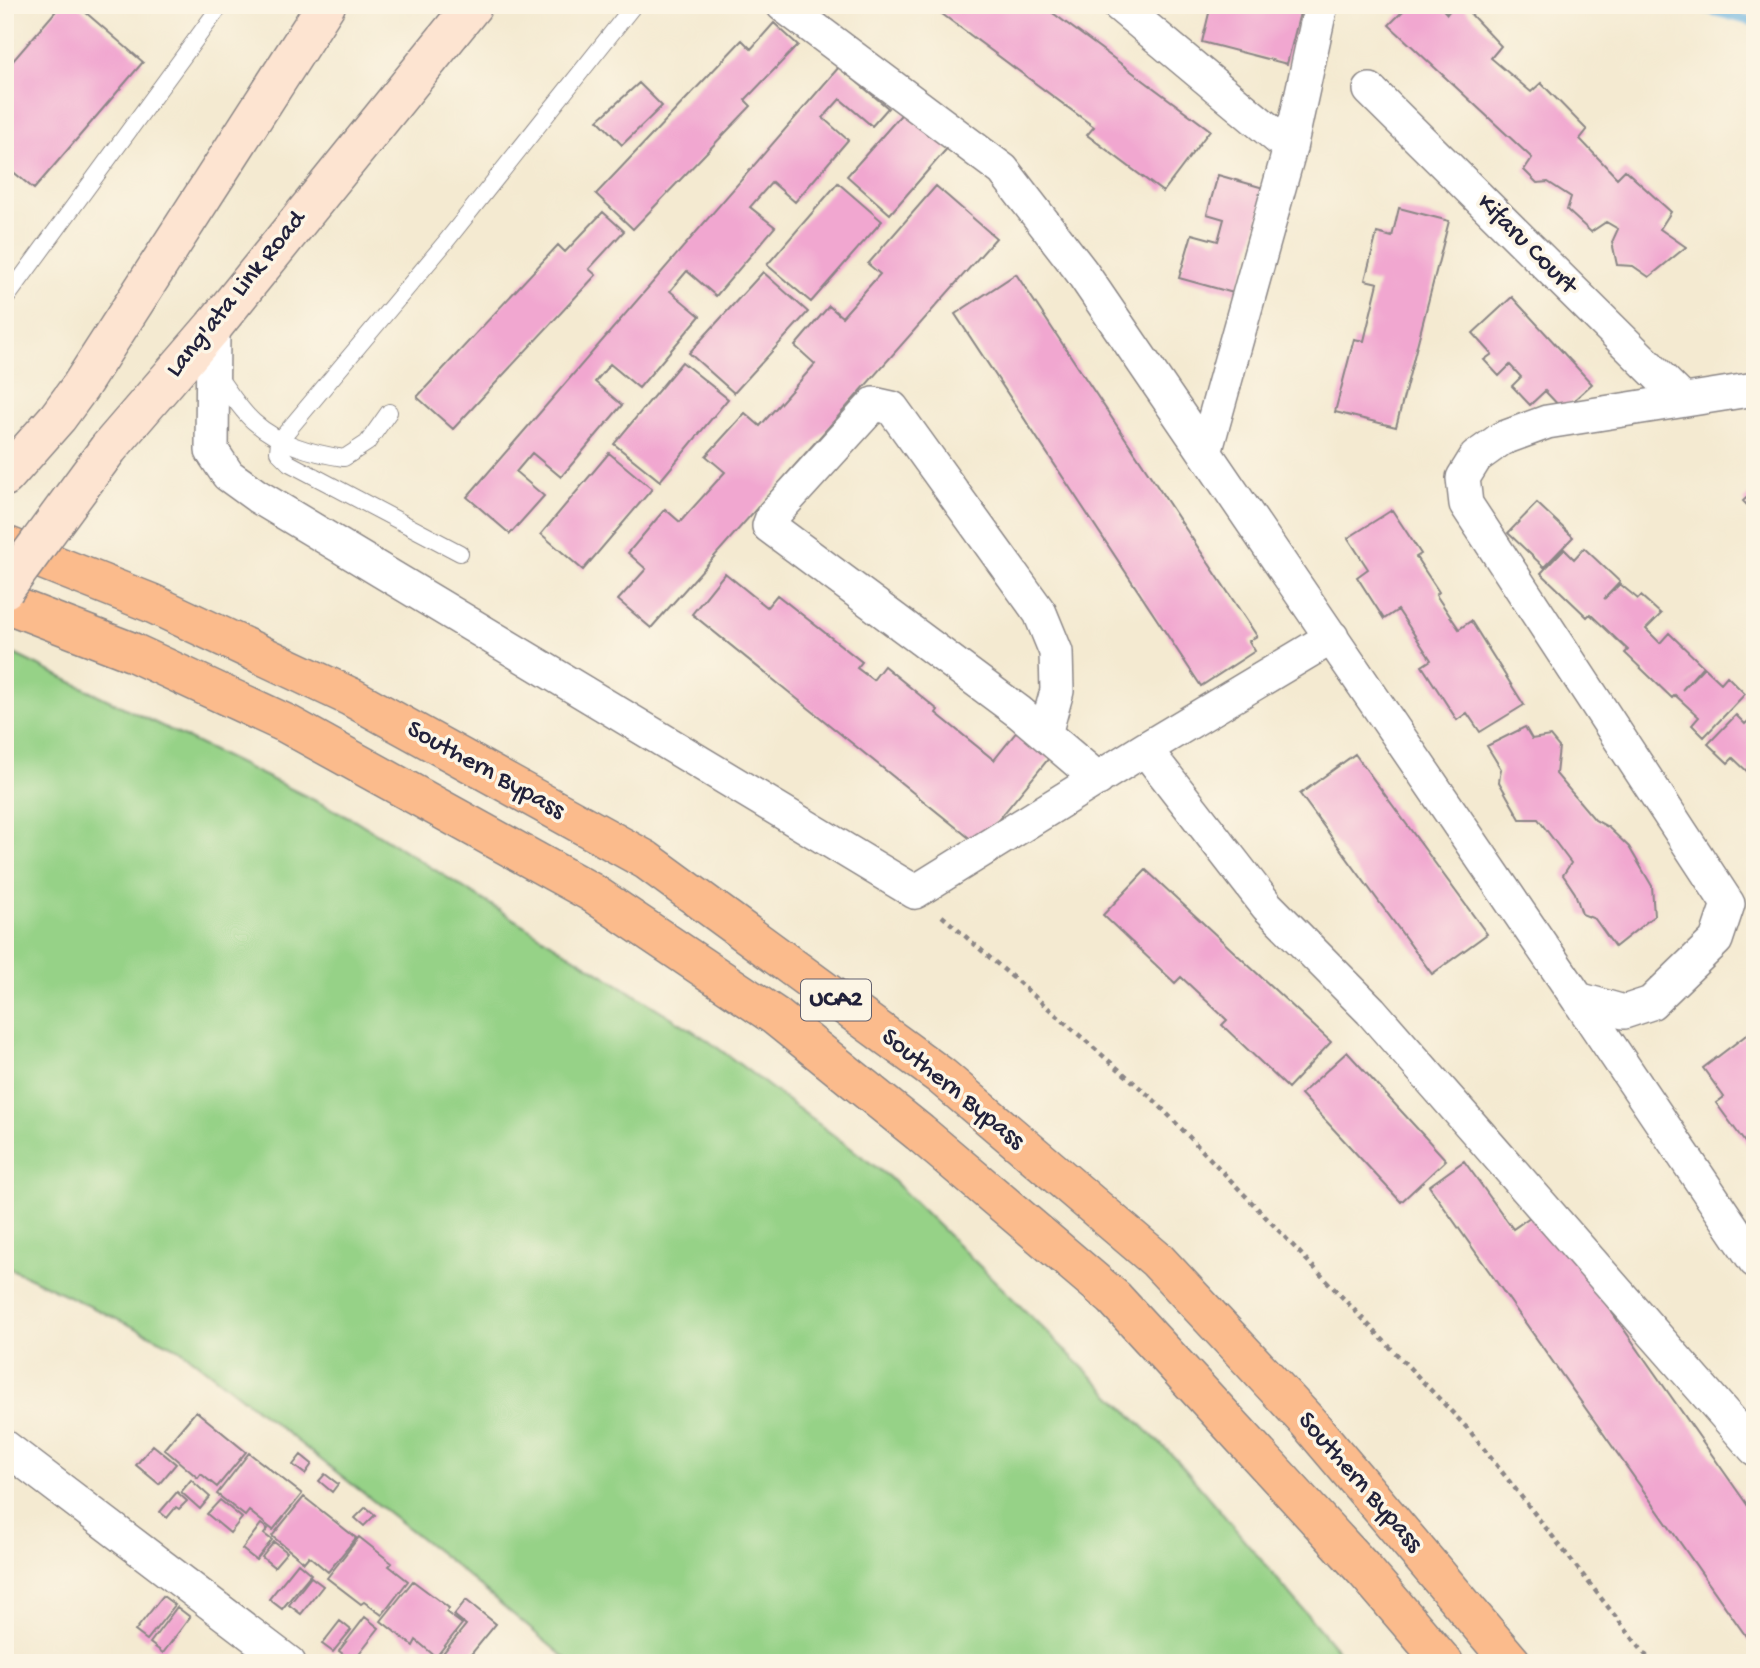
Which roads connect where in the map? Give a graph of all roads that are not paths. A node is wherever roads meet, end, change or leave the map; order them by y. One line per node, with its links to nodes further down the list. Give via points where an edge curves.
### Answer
1 (221, 5): 12 (lane)
2 (473, 5): 13 (main road, Lang'ata Link Road)
3 (634, 5): 18 (lane, via 444,244)
4 (783, 5): 19 (street, via 1003,170 1081,271)
5 (1119, 5): 9 (street)
6 (1161, 5): 9 (street)
7 (1321, 5): 11 (street)
8 (320, 8): 20 (main road, via 80,387)
9 (1167, 45): 11 (street)
10 (1370, 90): 16 (street, Kifaru Court)
11 (1290, 148): 19 (street)
12 (5, 300)
13 (213, 327): 14 (street); 23 (main road, Lang'ata Link Road, bridge, via 108,449)
14 (212, 369): 18 (lane, via 252,420); 28 (street, via 212,451 228,475 915,892)
15 (1750, 395): 16 (street)
16 (1682, 400): 29 (street, via 1547,422 1501,439 1476,457 1463,478 1466,504 1728,904 1716,940 1651,1003 1624,1012)
17 (389, 412): 18 (lane, via 367,443 344,458)
18 (279, 441): 22 (lane, via 278,452 289,463)
19 (1205, 453): 25 (street)
20 (5, 477)
21 (5, 545): 35 (highway, Southern Bypass / UCA2, via 152,603 351,697 646,860 941,1076 1157,1261 1307,1421)
22 (460, 553)
23 (5, 589)
24 (5, 603): 34 (highway, Southern Bypass / UCA2, via 132,652 287,724 592,892 775,1016 1114,1297)
25 (1332, 637): 27 (street); 29 (street)
26 (1045, 734): 26 (street, via 769,526 773,515 874,404 892,408 1040,612 1056,653 1057,691); 28 (street)
27 (1144, 749): 28 (street); 32 (street, via 1267,906 1371,1012)
28 (1098, 779)
29 (1578, 999): 30 (street)
30 (1755, 1261)
31 (5, 1447): 33 (street)
32 (1755, 1449)
33 (289, 1663)
34 (1444, 1663)
35 (1512, 1663)

